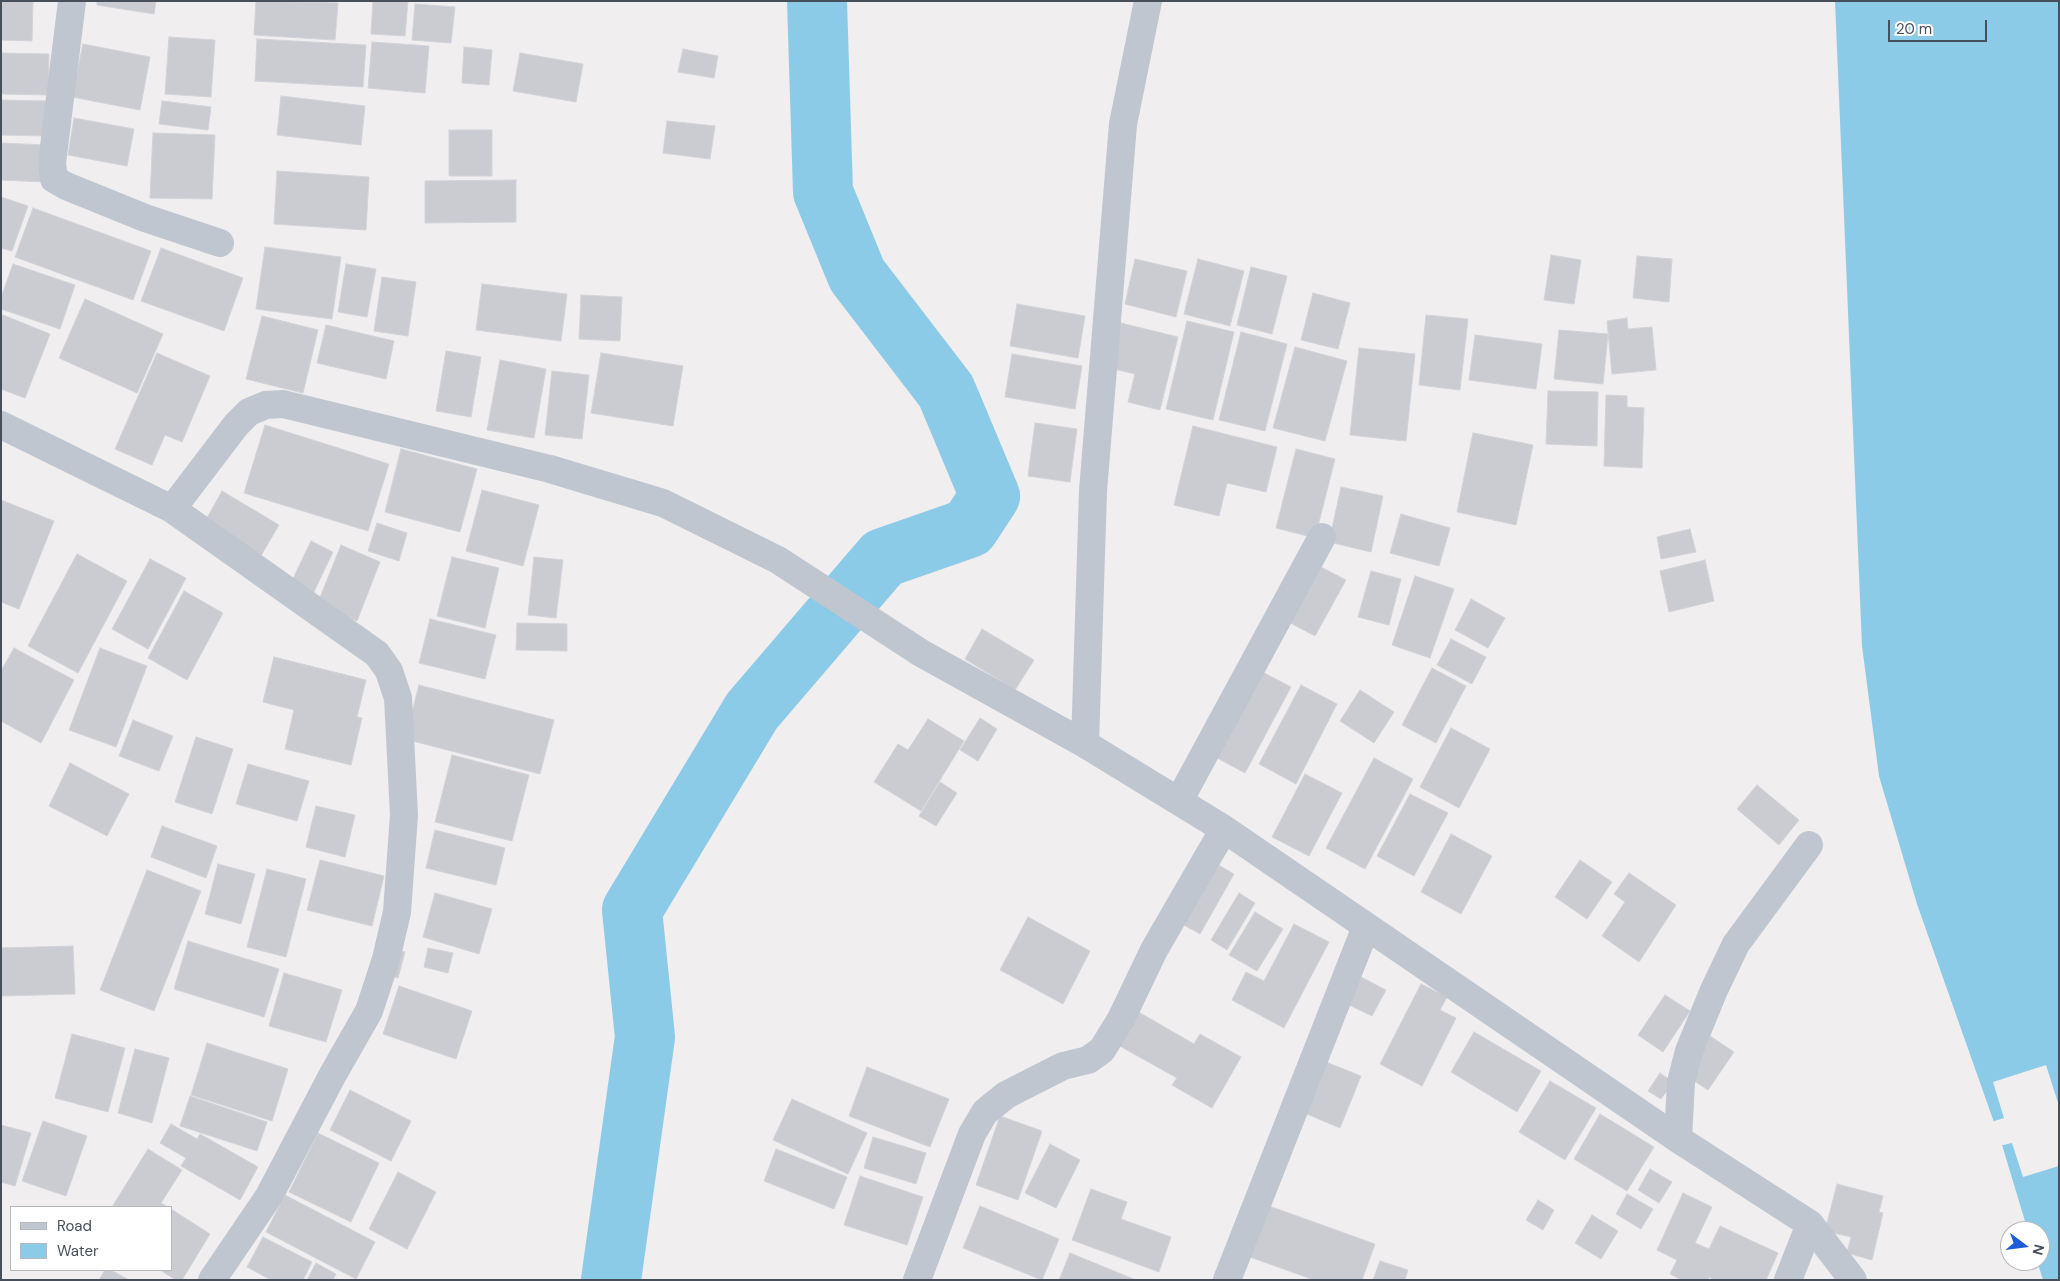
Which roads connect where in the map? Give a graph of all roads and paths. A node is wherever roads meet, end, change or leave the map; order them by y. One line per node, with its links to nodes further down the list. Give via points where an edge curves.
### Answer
1 (72, 1): 3 (street, via 52,163 54,179 145,218)
2 (1148, 1): 7 (street, via 1124,124 1093,481)
3 (220, 242)
4 (1, 425): 5 (street)
5 (172, 509): 7 (street, via 236,425 249,412 266,405 283,404 550,469 663,503 778,560 920,653); 14 (street, via 377,654 388,671 398,698 404,815 397,912 386,959 369,1011 270,1196)
6 (1322, 537): 8 (street)
7 (1085, 744): 8 (street)
8 (1179, 801): 9 (street)
9 (1224, 829): 11 (street); 15 (street, via 1154,950 1102,1050 1088,1060 1063,1066 1006,1095 984,1112 972,1134)
10 (1809, 845): 12 (street, via 1736,944 1714,990 1689,1051 1681,1082)
11 (1366, 926): 12 (street); 16 (street)
12 (1678, 1139): 13 (street)
13 (1810, 1224): 17 (street); 18 (street)
14 (212, 1280)
15 (917, 1280)
16 (1227, 1280)
17 (1788, 1280)
18 (1852, 1280)

